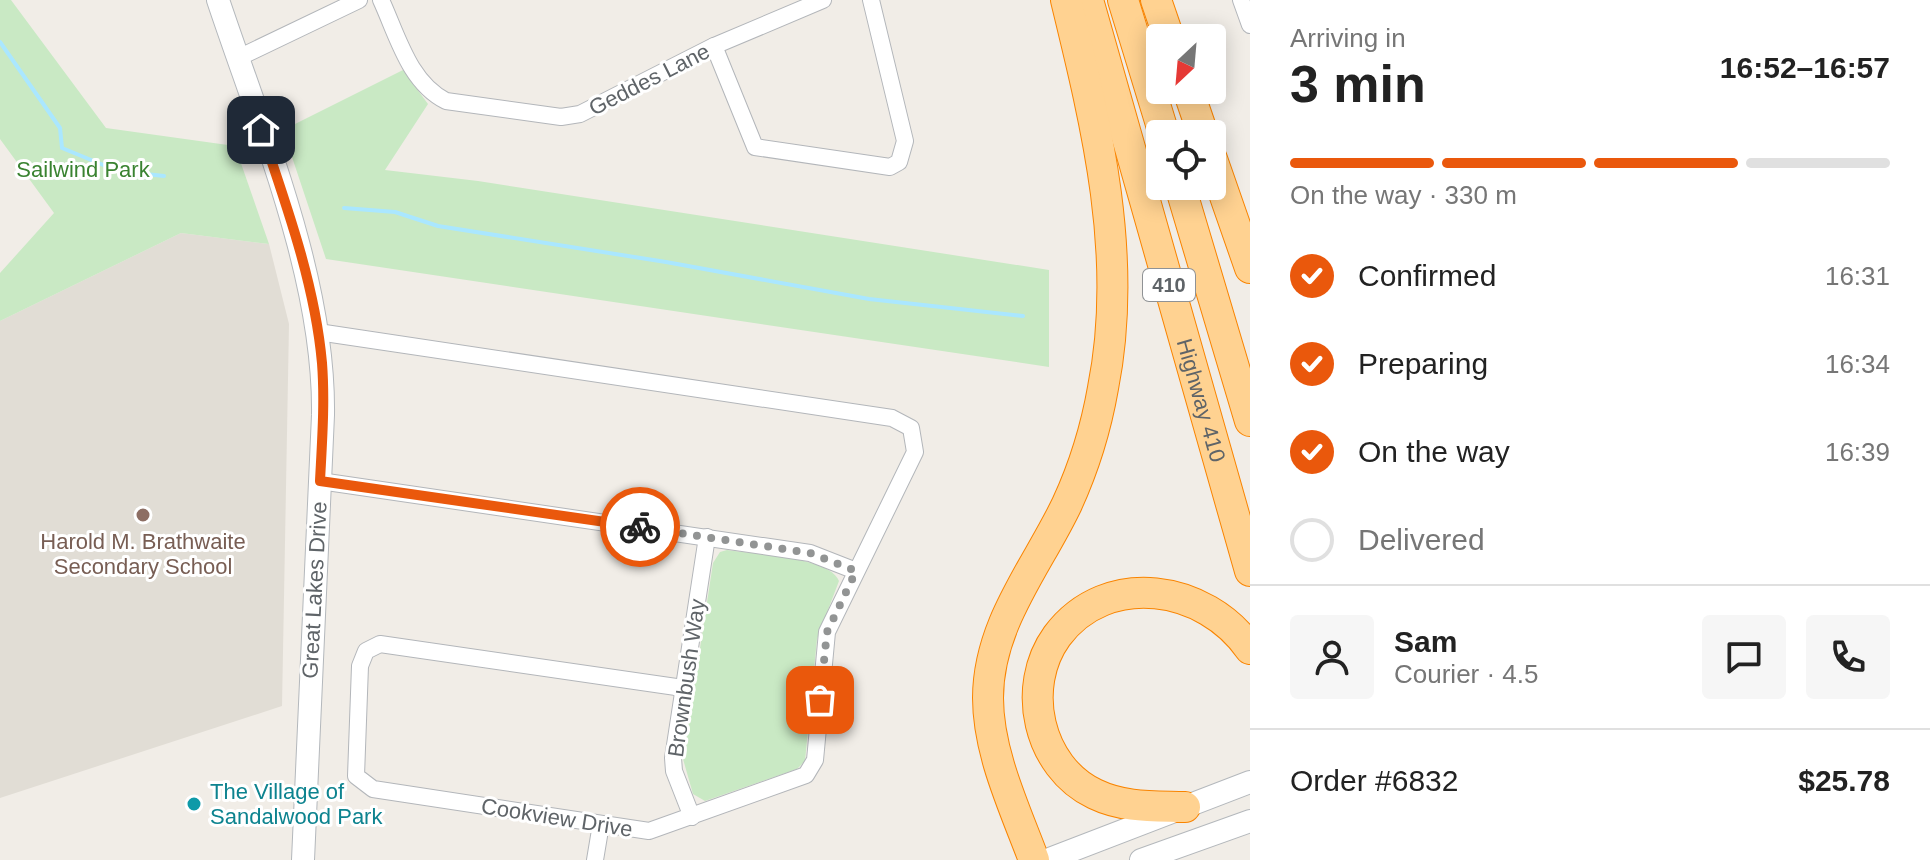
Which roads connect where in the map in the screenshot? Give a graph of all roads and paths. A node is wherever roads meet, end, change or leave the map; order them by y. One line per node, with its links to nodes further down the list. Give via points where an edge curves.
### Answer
1 (218, 0): 14 (street, Great Lakes Drive)
2 (359, 0): 14 (street)
3 (381, 0): 13 (street, Geddes Lane, via 413,71 431,93 446,101 561,117 580,114)
4 (823, 0): 13 (street, Geddes Lane)
5 (871, 0): 13 (street, via 905,141 899,162 890,167 755,147)
6 (1066, 0): 34 (highway, via 1093,109 1108,205 1112,321 1090,447 1067,504 1007,615 994,653 988,697 992,736)
7 (1088, 0): 24 (highway, Highway 410 / 410)
8 (1123, 0): 15 (highway)
9 (1156, 0): 11 (highway)
10 (1241, 0): 12 (street)
11 (1164, 24)
12 (1250, 25)
13 (714, 46)
14 (238, 58): 19 (street, Great Lakes Drive)
15 (1160, 120)
16 (1226, 199): 18 (highway)
17 (1184, 200): 20 (highway, Highway 410 / 410)
18 (1250, 268)
19 (318, 332): 21 (street, Great Lakes Drive, via 324,392); 23 (street, Cookview Drive, via 898,419 911,428 915,452)
20 (1250, 421)
21 (320, 481): 22 (street); 32 (street, Great Lakes Drive)
22 (707, 537): 23 (street, via 810,553); 26 (street, Brownbush Way)
23 (856, 571): 29 (street, Cookview Drive, via 827,632 812,769)
24 (1250, 571)
25 (1250, 649): 28 (highway, via 1225,620 1196,602 1135,592 1085,611 1057,637 1048,654 1039,684 1040,725 1063,768 1079,785 1119,802)
26 (683, 688): 29 (street, Brownbush Way, via 673,758); 31 (street, Cookview Drive, via 388,643 373,646 362,658 355,769 366,786)
27 (1250, 782): 28 (street)
28 (1185, 807): 35 (street)
29 (692, 817): 31 (street, Cookview Drive, via 649,831)
30 (1250, 821): 36 (street)
31 (601, 824): 33 (street)
32 (303, 860)
33 (595, 860)
34 (1034, 860)
35 (1047, 860)
36 (1141, 860)

